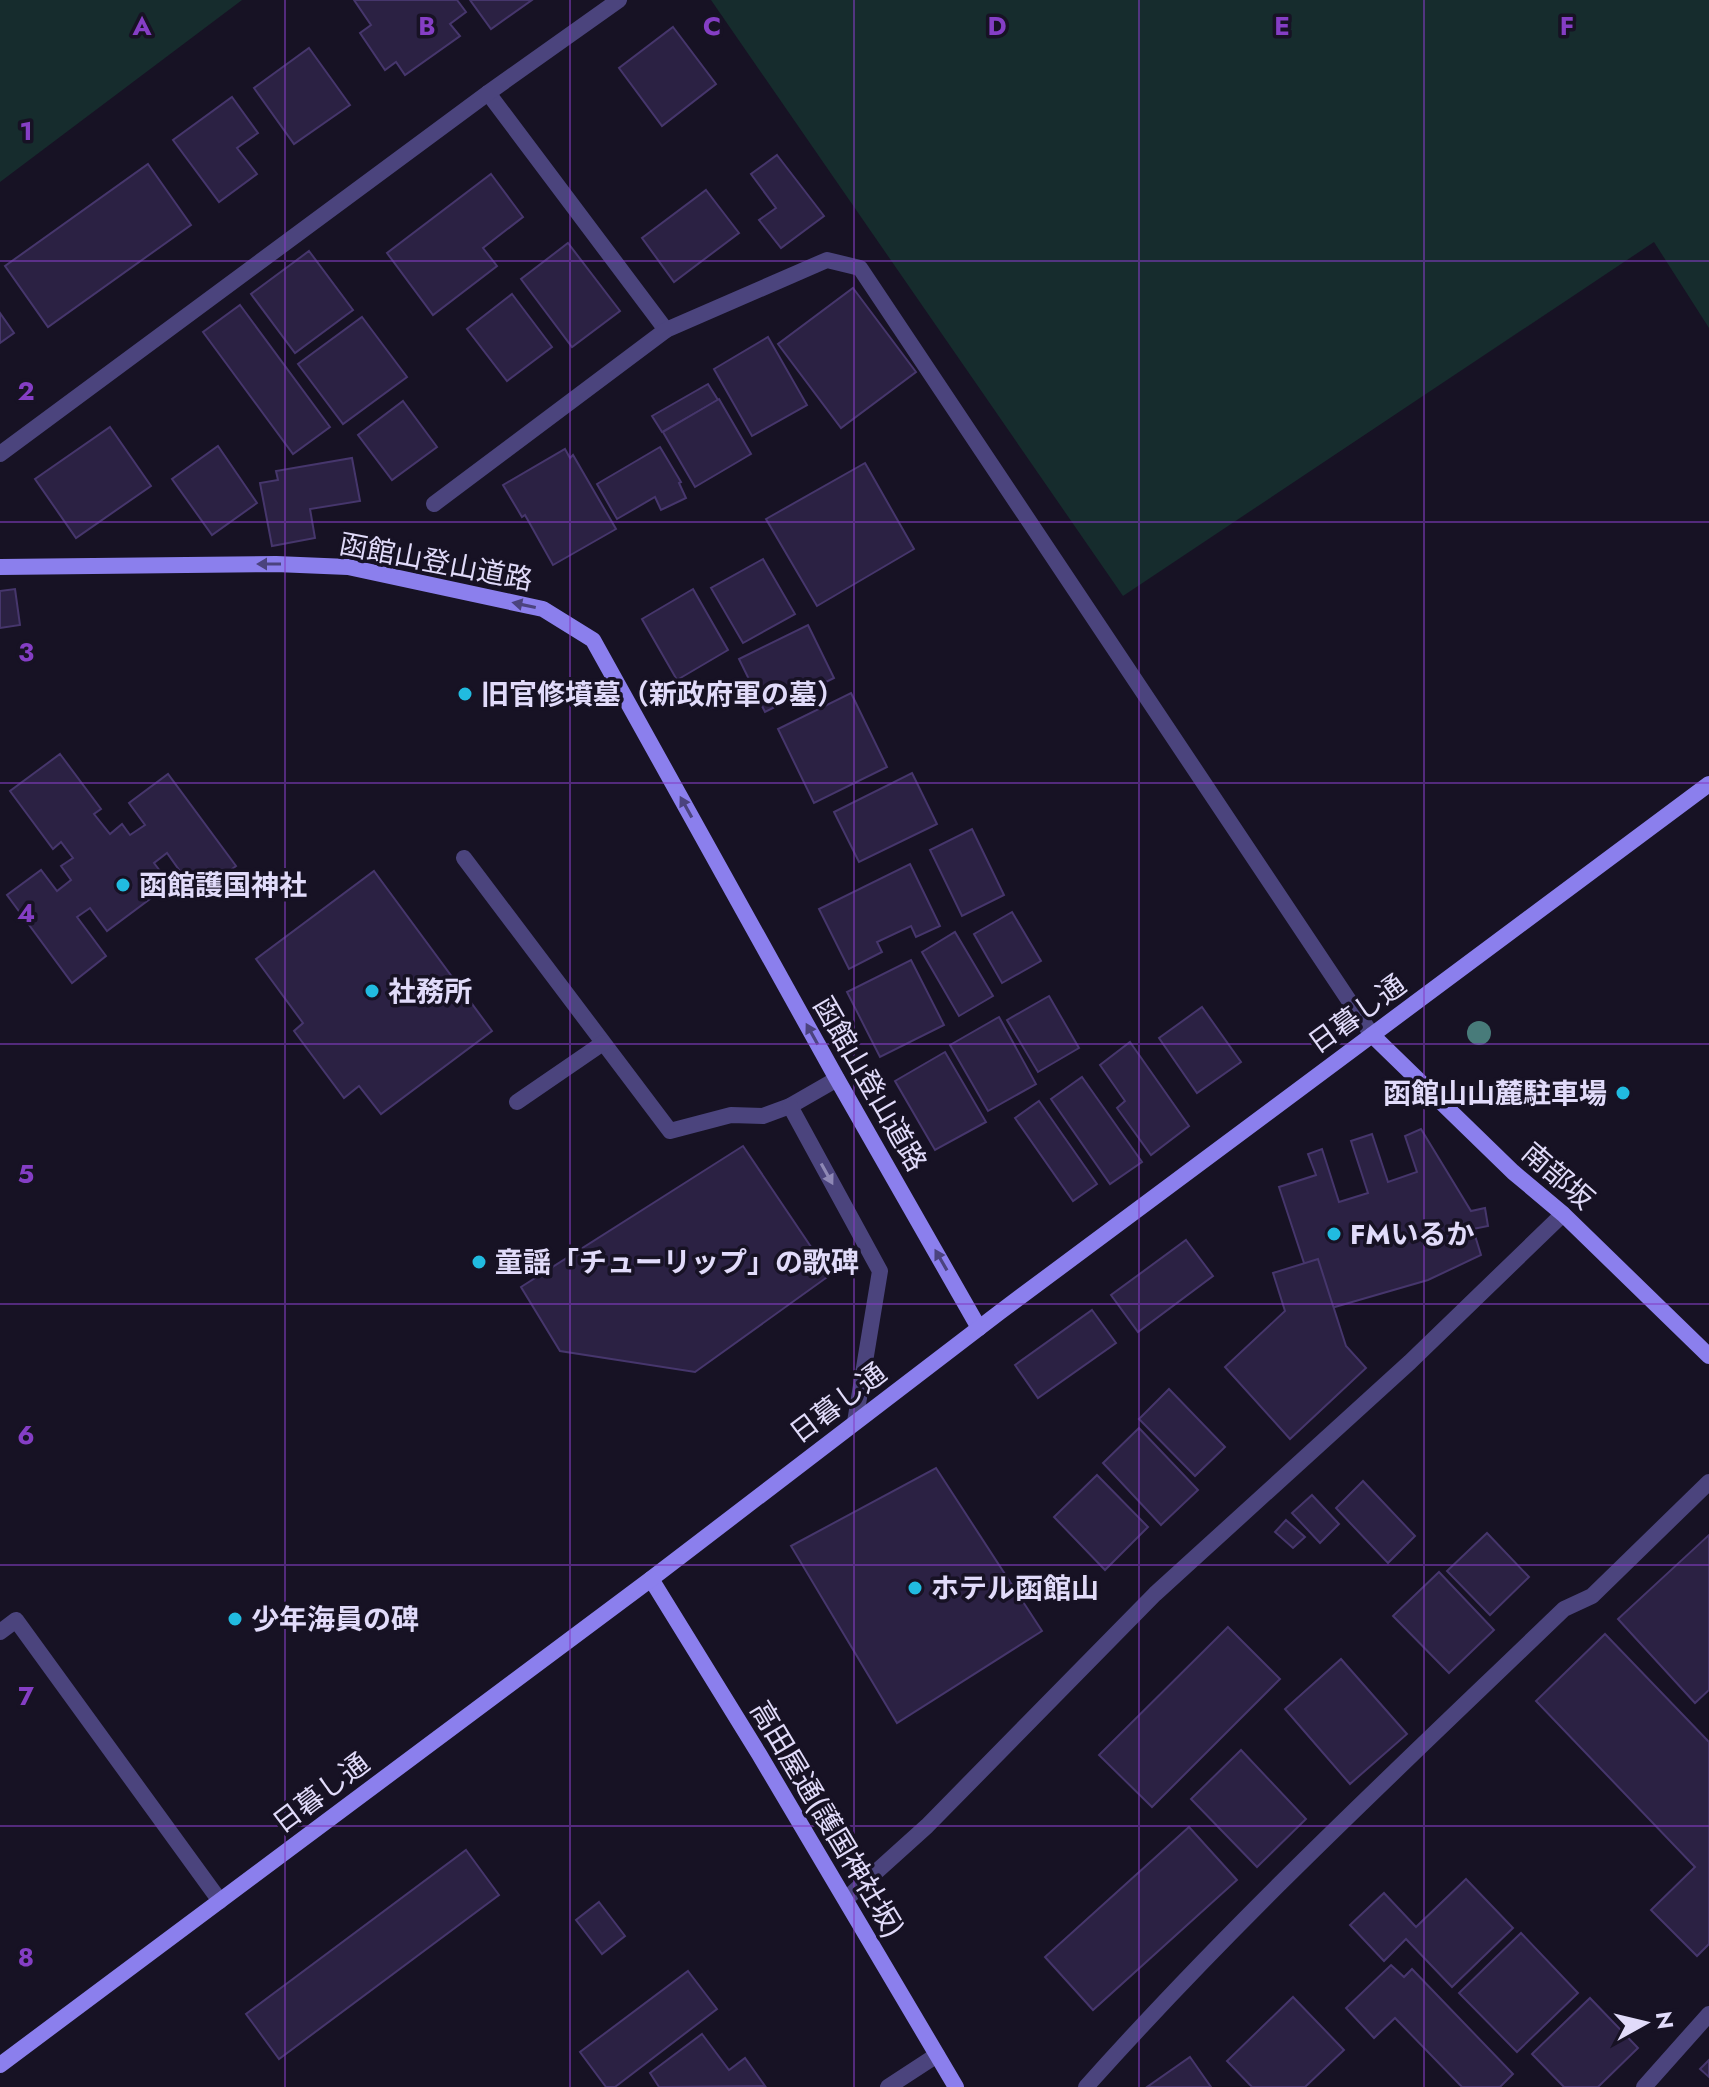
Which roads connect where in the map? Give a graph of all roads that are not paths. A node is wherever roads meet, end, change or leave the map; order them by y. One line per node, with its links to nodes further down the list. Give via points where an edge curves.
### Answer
1 (619, 0): 2 (street)
2 (488, 93): 3 (street); 4 (street)
3 (666, 330): 5 (street); 9 (street, via 827,260 860,268)
4 (0, 454)
5 (434, 504)
6 (0, 567): 11 (main road, 函館山登山道路, one-way to 6, via 593,640 543,609 348,567)
7 (1709, 784): 9 (main road, 日暮し通)
8 (464, 858): 10 (street)
9 (1372, 1035): 14 (main road, 南部坂); 15 (main road, 日暮し通)
10 (603, 1043): 12 (street); 13 (street, via 670,1131 731,1115 763,1116)
11 (837, 1079): 13 (street); 15 (main road, 函館山登山道路, one-way to 11)
12 (517, 1102)
13 (790, 1106): 17 (street, one-way to 17, via 880,1271)
14 (1563, 1214): 16 (main road, 南部坂); 21 (street, via 1410,1362 1155,1594 927,1826)
15 (979, 1328): 17 (main road, 日暮し通)
16 (1709, 1356)
17 (855, 1422): 19 (main road, 日暮し通)
18 (1709, 1482): 28 (street, via 1592,1596 1564,1609 1393,1773 1161,2003)
19 (651, 1579): 21 (main road, 高田屋通(護国神社坂)); 22 (main road, 日暮し通)
20 (0, 1632): 22 (street, via 16,1620)
21 (846, 1899): 24 (main road, 高田屋通(護国神社坂))
22 (220, 1901): 25 (main road, 日暮し通)
23 (1709, 2014): 29 (street)
24 (937, 2055): 26 (street); 27 (main road, 高田屋通(護国神社坂))
25 (0, 2065)
26 (888, 2087)
27 (956, 2087)
28 (1086, 2087)
29 (1644, 2087)

